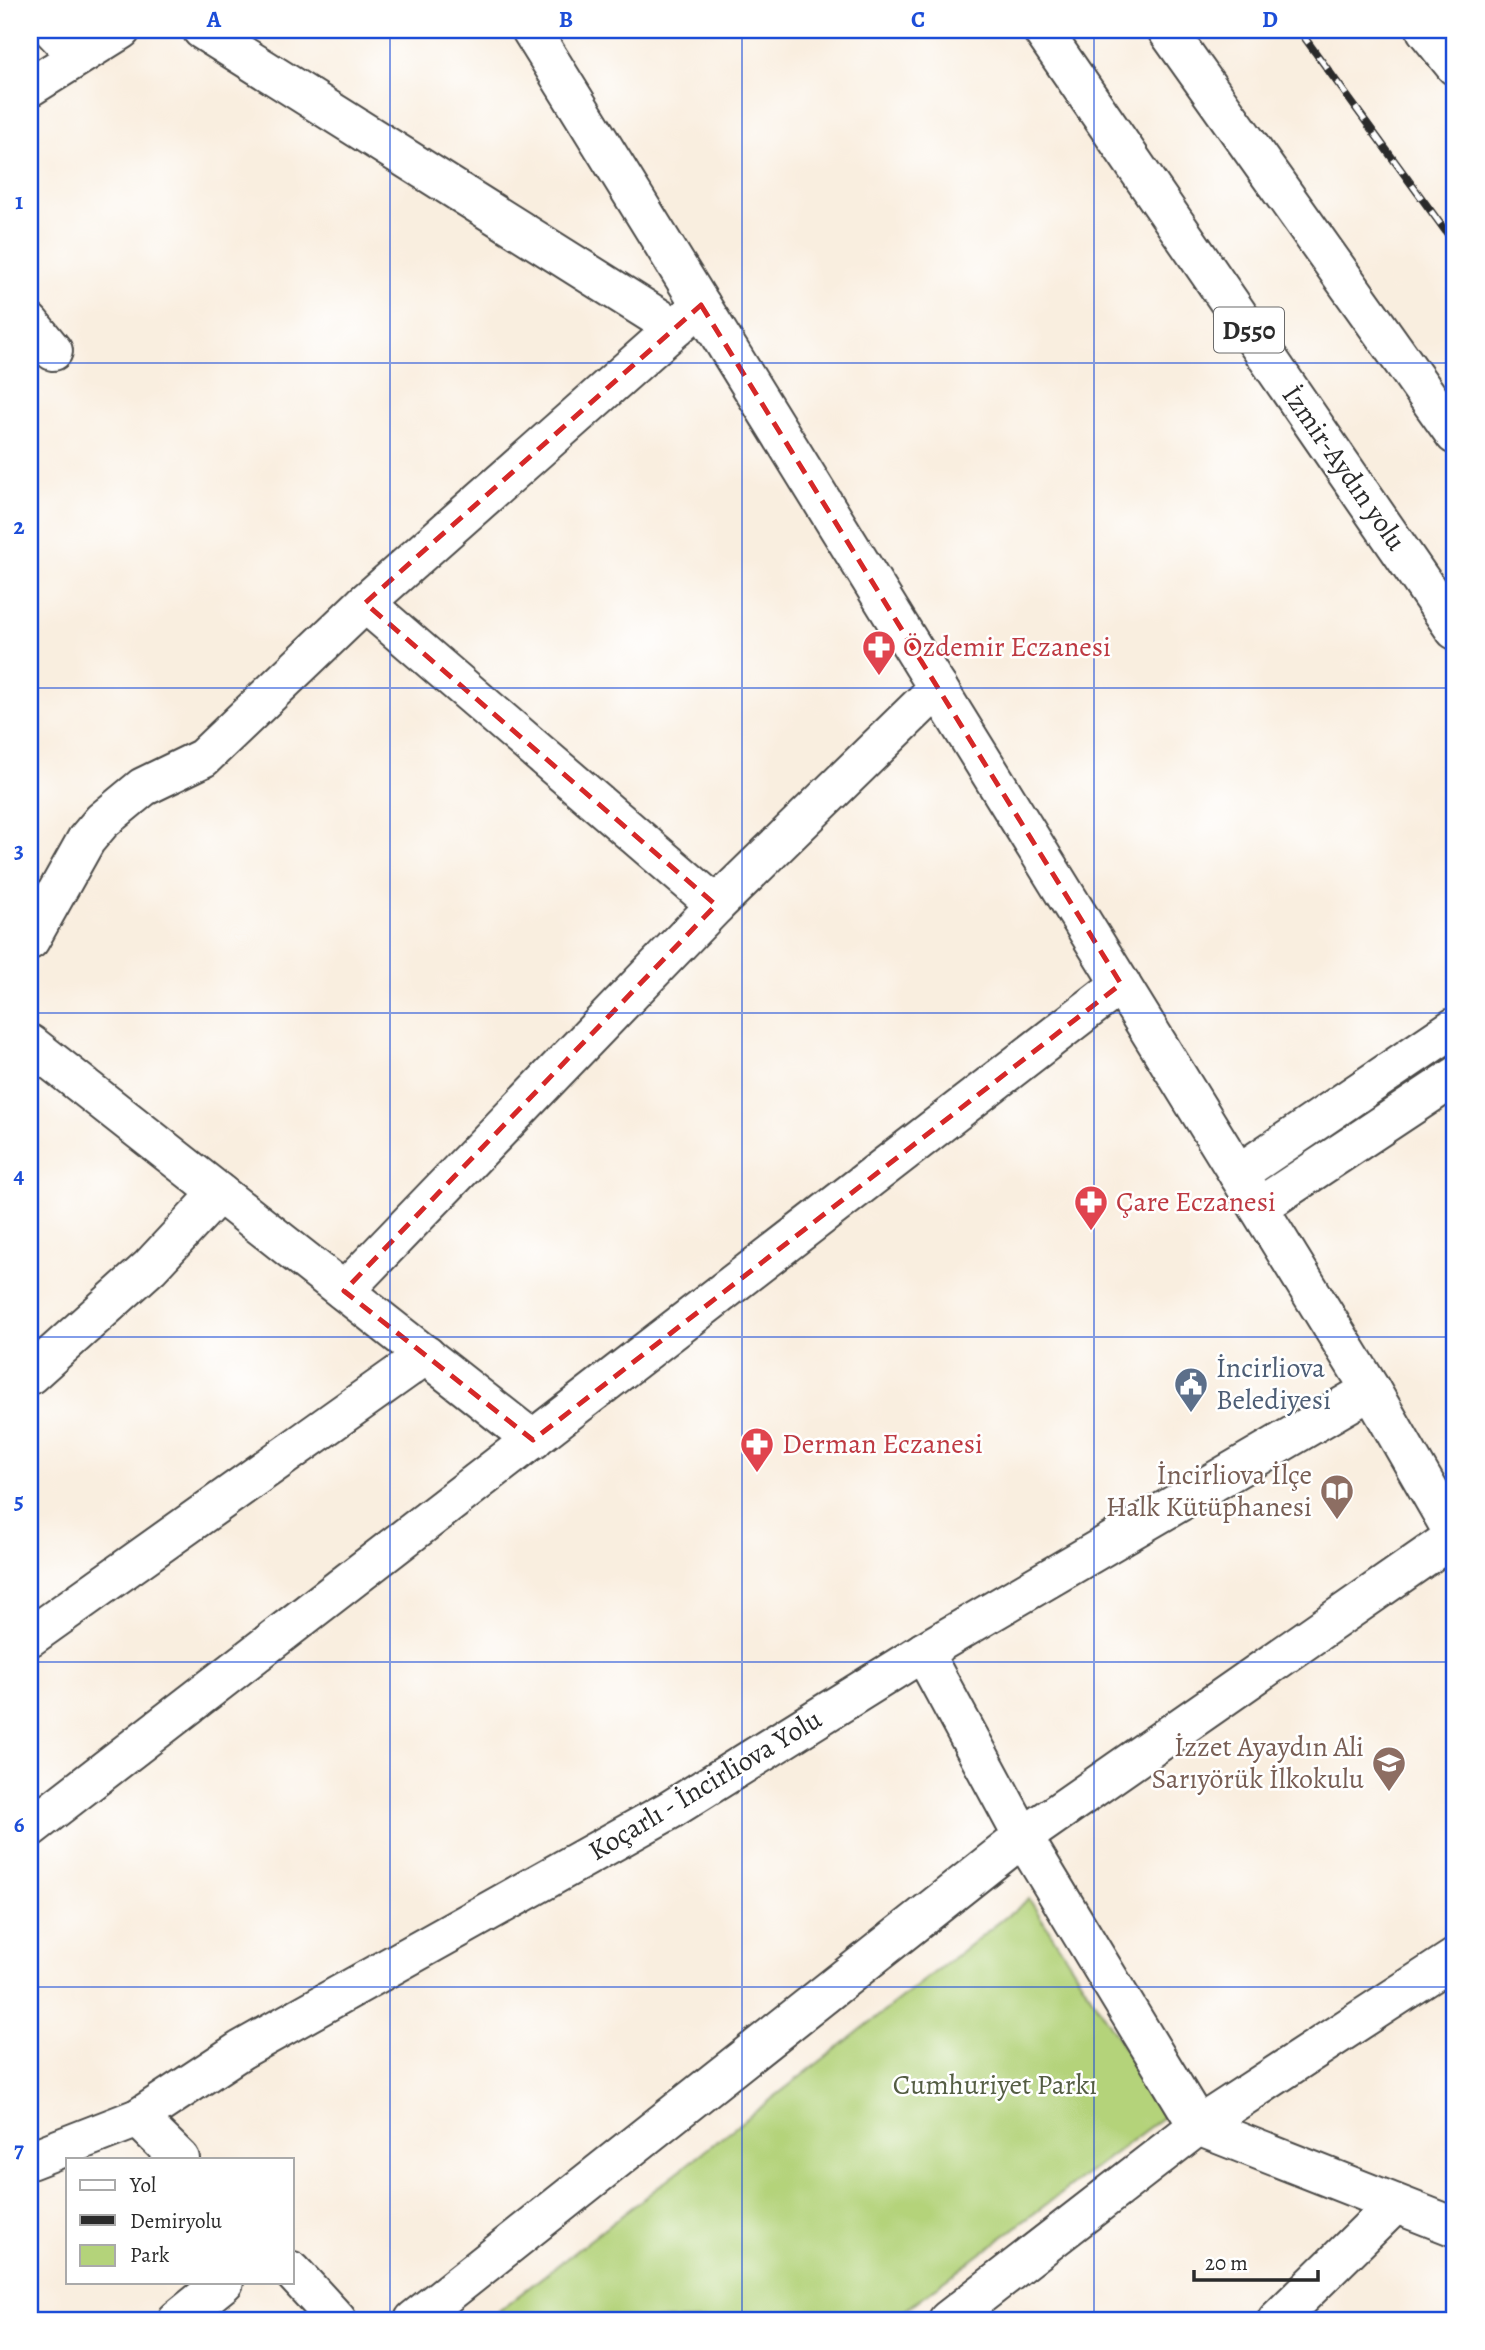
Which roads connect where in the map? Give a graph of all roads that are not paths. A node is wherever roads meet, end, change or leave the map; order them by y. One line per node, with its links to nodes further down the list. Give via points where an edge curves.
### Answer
1 (121, 30): 7 (main road)
2 (202, 30): 10 (main road)
3 (531, 30): 10 (main road)
4 (1042, 30): 13 (main road, İzmir-Aydın yolu / D550)
5 (1167, 30): 11 (main road)
6 (1426, 30): 8 (main road)
7 (66, 43): 9 (main road)
8 (1455, 66)
9 (30, 87)
10 (688, 316): 12 (main road); 14 (main road)
11 (1455, 435)
12 (365, 603): 15 (main road); 16 (main road, via 203,758 143,787 102,821 86,840)
13 (1455, 630)
14 (938, 688): 15 (main road); 17 (main road)
15 (716, 905): 24 (main road)
16 (30, 940)
17 (1121, 984): 21 (main road); 28 (main road)
18 (1455, 1027): 21 (main road)
19 (35, 1056): 22 (main road)
20 (1455, 1077): 23 (main road)
21 (1238, 1174): 23 (main road)
22 (219, 1193): 24 (main road); 26 (main road, via 150,1267)
23 (1259, 1207): 27 (main road)
24 (344, 1291): 25 (main road)
25 (426, 1355): 28 (main road); 30 (main road)
26 (30, 1375)
27 (1371, 1390): 29 (main road); 31 (main road, Koçarlı - İncirliova Yolu)
28 (533, 1440): 32 (main road)
29 (1455, 1536): 33 (main road)
30 (30, 1637)
31 (923, 1652): 33 (main road); 35 (main road, Koçarlı - İncirliova Yolu, via 670,1810 241,2049)
32 (30, 1828)
33 (1023, 1837): 36 (main road); 45 (main road)
34 (1455, 1958): 36 (main road)
35 (138, 2118): 37 (main road); 38 (main road, Koçarlı - İncirliova Yolu)
36 (1198, 2126): 39 (main road); 46 (main road)
37 (179, 2158)
38 (30, 2160)
39 (1395, 2204): 40 (main road); 47 (main road)
40 (1455, 2227)
41 (294, 2273): 44 (main road)
42 (222, 2284): 43 (main road)
43 (177, 2320)
44 (337, 2320)
45 (414, 2320)
46 (948, 2320)
47 (1277, 2320)

